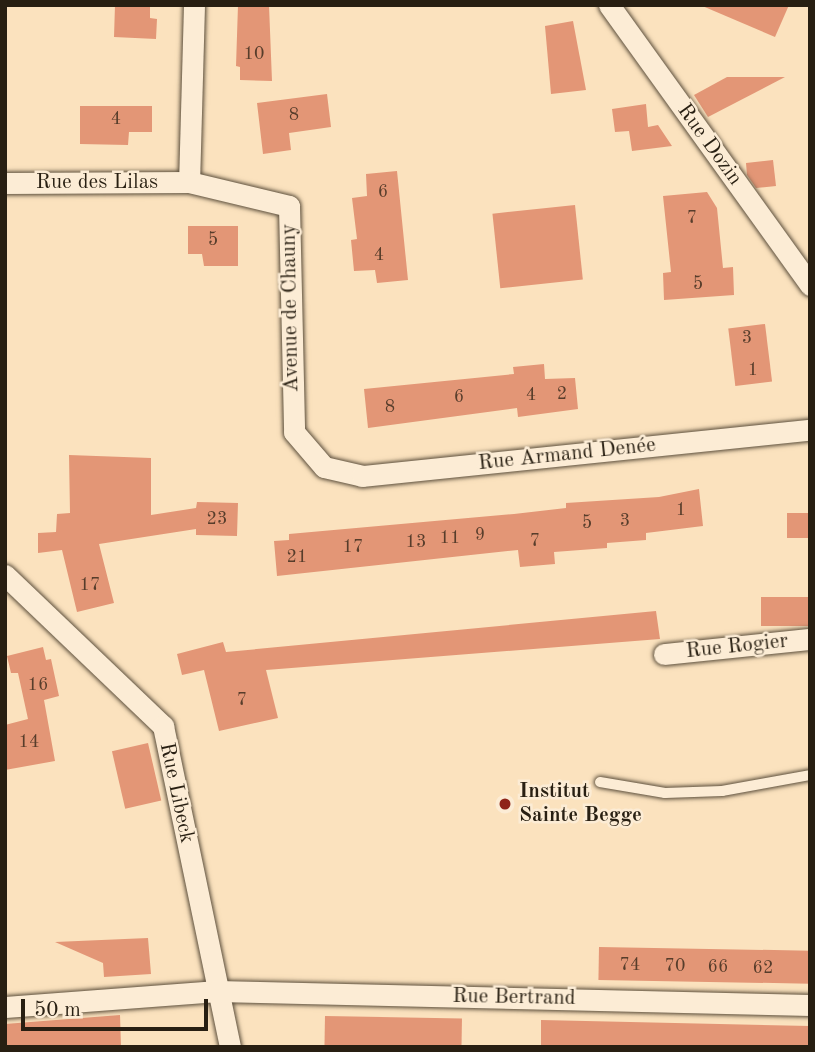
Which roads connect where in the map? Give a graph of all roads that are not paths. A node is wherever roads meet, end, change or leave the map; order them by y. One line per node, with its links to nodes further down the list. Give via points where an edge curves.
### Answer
1 (194, 5): 3 (street)
2 (609, 5): 5 (street, Rue Dozin)
3 (189, 182): 4 (street, Rue des Lilas); 7 (street, Avenue de Chauny, via 289,206 294,432)
4 (5, 183)
5 (810, 285)
6 (810, 430): 7 (street, Rue Armand Denée, via 362,476)
7 (324, 467)
8 (5, 575): 13 (street, Rue Libeck, via 163,726)
9 (810, 639): 10 (street, Rue Rogier)
10 (664, 654)
11 (810, 775): 12 (lane, via 699,792 664,793)
12 (600, 782)
13 (218, 991): 14 (street, Rue Bertrand); 15 (street, Rue Bertrand); 16 (street, Rue Libeck)
14 (810, 1004)
15 (5, 1007)
16 (230, 1047)

